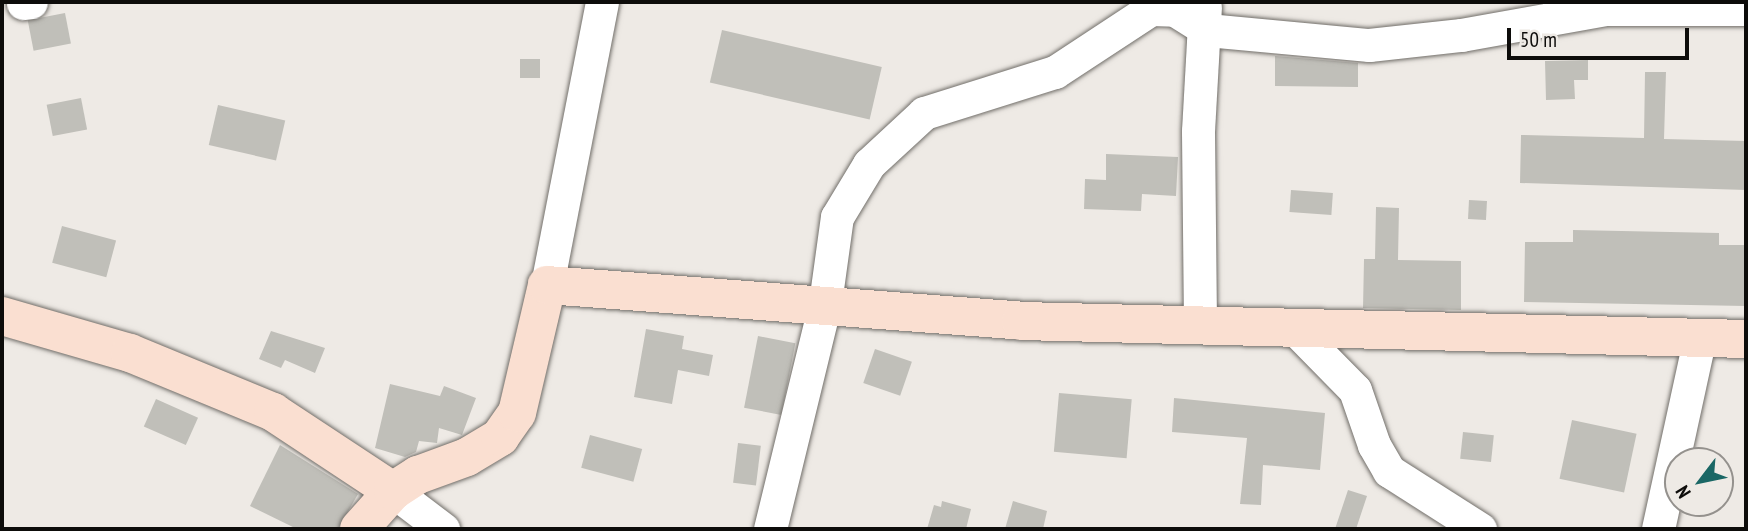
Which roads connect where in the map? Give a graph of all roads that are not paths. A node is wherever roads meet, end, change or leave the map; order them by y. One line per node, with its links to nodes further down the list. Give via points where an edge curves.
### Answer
1 (602, 2): 4 (street)
2 (1746, 9): 3 (street, via 1606,9 1369,46)
3 (1206, 16): 5 (street, via 1151,9 1055,72 924,113 869,164 837,218); 7 (street, via 1198,131)
4 (547, 285): 5 (main road); 11 (main road, via 517,413 500,437)
5 (825, 303): 7 (main road, via 1021,321); 14 (street)
6 (2, 316): 11 (main road, via 130,353 274,412)
7 (1200, 323): 8 (main road)
8 (1296, 330): 9 (main road); 15 (street, via 1355,390 1374,446 1389,471)
9 (1700, 336): 10 (main road); 16 (street)
10 (1746, 340)
11 (393, 491): 12 (main road); 13 (street)
12 (359, 529)
13 (443, 529)
14 (770, 529)
15 (1480, 529)
16 (1658, 529)

